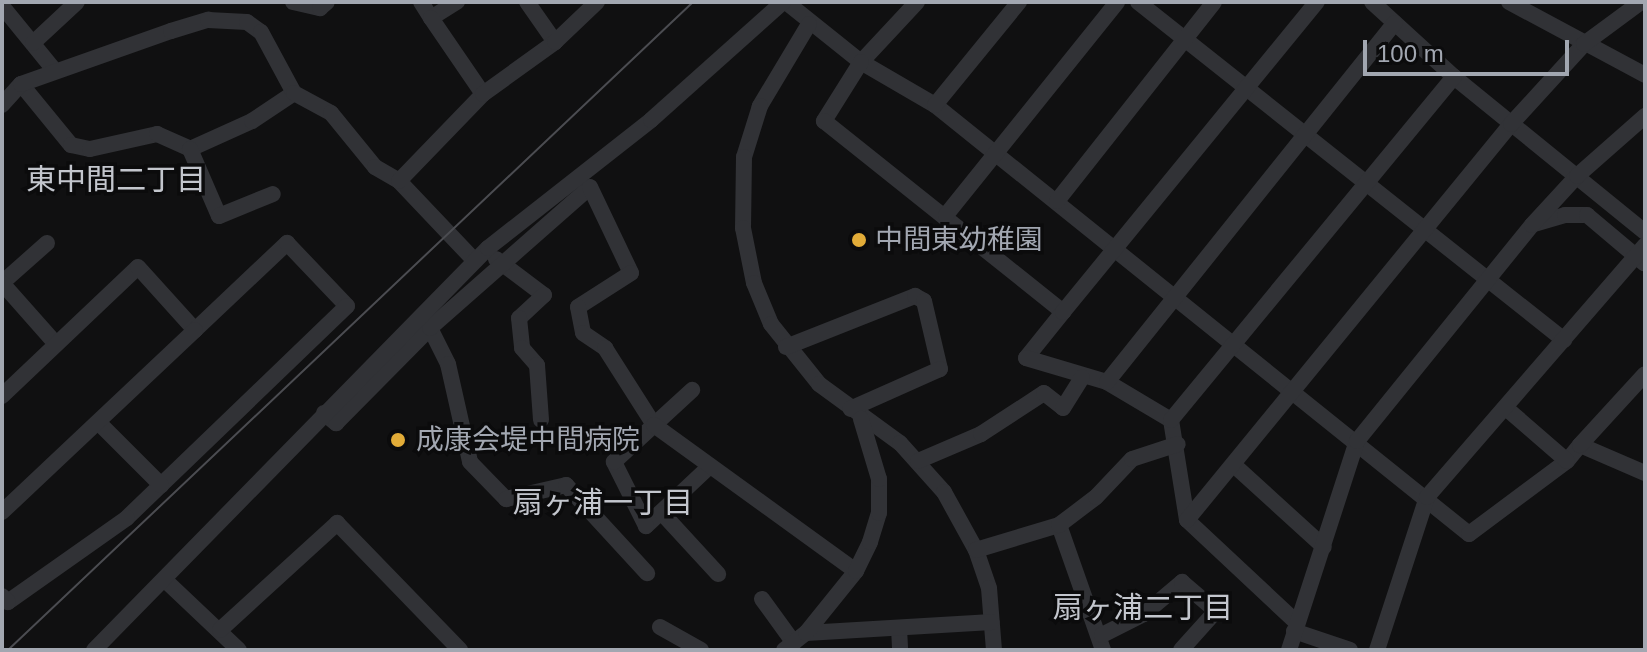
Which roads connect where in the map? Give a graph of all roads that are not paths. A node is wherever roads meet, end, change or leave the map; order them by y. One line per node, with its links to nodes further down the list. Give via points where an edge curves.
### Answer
1 (77, 2): 28 (street)
2 (205, 2): 23 (street)
3 (293, 2): 4 (street, via 320,8)
4 (327, 2)
5 (421, 2): 22 (street)
6 (457, 2): 22 (street)
7 (527, 2): 27 (street)
8 (597, 2): 27 (street)
9 (784, 2): 25 (street); 55 (street, via 651,120)
10 (894, 2): 21 (street)
11 (1019, 2): 39 (street)
12 (1117, 2): 44 (street)
13 (1138, 2): 26 (street)
14 (1214, 2): 26 (street)
15 (1317, 2): 35 (street)
16 (1372, 2): 24 (street)
17 (1509, 2): 20 (street)
18 (1641, 2): 29 (street)
19 (2, 6): 28 (street)
20 (1534, 7): 29 (street)
21 (912, 8): 30 (street)
22 (431, 18): 37 (street)
23 (208, 20): 31 (street); 36 (street, via 247,22 261,32)
24 (1395, 23): 33 (street); 42 (street)
25 (809, 24): 30 (street); 68 (street, via 760,106 740,184 754,283)
26 (1187, 40): 35 (street); 49 (street)
27 (555, 42): 37 (street)
28 (33, 43): 31 (street)
29 (1584, 44): 32 (street); 41 (street)
30 (861, 62): 39 (street); 50 (street, via 824,121)
31 (55, 71): 34 (street)
32 (1645, 75)
33 (1454, 77): 41 (street); 47 (street)
34 (21, 84): 38 (street); 43 (street, via 79,149 157,134)
35 (1248, 87): 42 (street); 56 (street)
36 (294, 93): 43 (street, via 252,121); 46 (street, via 331,113 375,167)
37 (483, 94): 46 (street)
38 (2, 105)
39 (935, 105): 44 (street)
40 (1643, 122): 45 (street)
41 (1511, 124): 45 (street); 52 (street)
42 (1304, 134): 47 (street); 61 (street)
43 (190, 149): 48 (street, via 219,216)
44 (998, 156): 49 (street); 50 (street)
45 (1577, 176): 51 (street); 53 (street)
46 (399, 181): 58 (street)
47 (1365, 182): 52 (street); 66 (street)
48 (273, 194)
49 (1057, 201): 56 (street)
50 (946, 215): 62 (street)
51 (1532, 225): 57 (street, via 1587,215); 60 (street)
52 (1422, 228): 60 (street); 73 (street)
53 (1645, 232)
54 (47, 243): 67 (street, via 2,283)
55 (488, 248): 58 (street); 59 (street)
56 (1114, 249): 61 (street); 62 (street)
57 (1643, 256): 65 (street)
58 (475, 261): 76 (street)
59 (500, 265): 63 (street); 78 (street, via 544,295 519,318 522,348 537,365); 81 (street, via 590,187 631,273 578,307 583,333 605,348)
60 (1489, 282): 65 (street); 82 (street)
61 (1174, 297): 66 (street); 71 (street)
62 (1063, 312): 70 (street, via 1026,358)
63 (430, 328): 76 (street, via 336,423); 99 (street, via 448,364 470,462 506,499 566,485)
64 (195, 330): 67 (street, via 138,267); 80 (street); 90 (street, via 287,243 347,306)
65 (1564, 340): 75 (street)
66 (1234, 343): 73 (street); 79 (street)
67 (56, 344): 74 (street)
68 (786, 347): 77 (street); 77 (street, via 915,296 924,301 940,369)
69 (1645, 374): 84 (street)
70 (1082, 378): 71 (street); 85 (street, via 1063,408 1044,393 981,434)
71 (1107, 382): 79 (street)
72 (692, 390): 81 (street)
73 (1293, 390): 82 (street); 88 (street)
74 (2, 396)
75 (1507, 409): 86 (street); 91 (street)
76 (324, 413): 101 (street)
77 (856, 414): 85 (street); 98 (street, via 879,479 879,513)
78 (541, 420)
79 (1171, 420): 83 (street)
80 (99, 423): 90 (street); 92 (street)
81 (654, 425): 87 (street); 93 (street, via 614,462 646,526)
82 (1357, 441): 91 (street); 96 (street)
83 (1178, 444): 94 (street); 95 (street, via 1132,459 1096,497)
84 (1580, 445): 86 (street); 89 (street)
85 (918, 461): 97 (street, via 944,492)
86 (1567, 461): 91 (street, via 1469,534)
87 (710, 466): 93 (street); 98 (street)
88 (1235, 466): 94 (street); 96 (street)
89 (1645, 473)
90 (161, 485): 102 (street, via 127,518 8,602)
91 (1427, 497): 120 (street)
92 (2, 512)
93 (662, 513): 100 (street)
94 (1187, 520): 106 (street)
95 (1059, 525): 97 (street); 109 (street)
96 (1324, 547): 106 (street)
97 (976, 550): 104 (street, via 989,588)
98 (856, 571): 110 (street)
99 (647, 573)
100 (718, 574)
101 (166, 581): 108 (street); 111 (street)
102 (2, 596)
103 (762, 599): 110 (street)
104 (992, 622): 107 (street); 116 (street)
105 (660, 627): 114 (street)
106 (1296, 627): 118 (street); 119 (street)
107 (899, 628): 110 (street); 115 (street)
108 (220, 630): 112 (street); 113 (street, via 337,523)
109 (1102, 643): 117 (street, via 1182,582 1216,611)
110 (798, 644)
111 (97, 649)
112 (239, 650)
113 (460, 650)
114 (701, 650)
115 (900, 650)
116 (994, 650)
117 (1181, 650)
118 (1289, 650)
119 (1350, 650)
120 (1377, 650)

